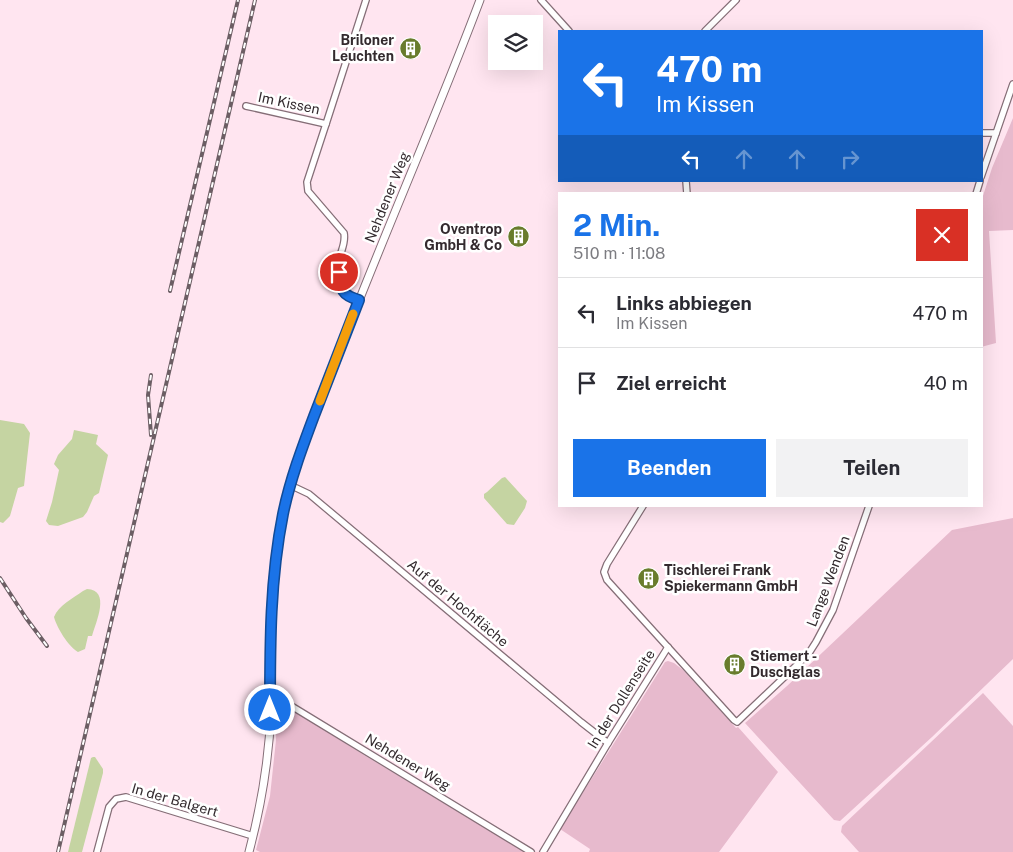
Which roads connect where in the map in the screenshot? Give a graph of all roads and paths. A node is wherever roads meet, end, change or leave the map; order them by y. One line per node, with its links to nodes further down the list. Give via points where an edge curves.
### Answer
1 (366, 0): 11 (street, Im Kissen)
2 (480, 0): 15 (street, Nehdener Weg)
3 (541, 0): 6 (street)
4 (552, 0): 6 (street)
5 (736, 0): 8 (street)
6 (546, 6): 7 (street)
7 (568, 30)
8 (706, 30)
9 (1013, 84): 13 (street)
10 (246, 106): 11 (street, Im Kissen)
11 (326, 124): 15 (street, Im Kissen, via 307,182 308,191 344,233 344,245 338,261 341,288 345,294)
12 (983, 133): 13 (street)
13 (996, 133): 14 (street)
14 (983, 171)
15 (359, 300): 16 (street, Nehdener Weg)
16 (290, 485): 20 (street, Nehdener Weg, via 273,583); 22 (street, Auf der Hochfläche, via 309,494)
17 (643, 507): 19 (street, via 604,572 607,580)
18 (869, 507): 21 (street, Lange Wenden, via 825,628 809,653)
19 (668, 647): 21 (street, In der Dollenseite); 22 (street, In der Dollenseite)
20 (270, 698): 23 (street, Nehdener Weg, via 268,749); 26 (street, Nehdener Weg, via 293,706)
21 (737, 722)
22 (608, 743): 27 (street, In der Dollenseite)
23 (253, 836): 24 (street, In der Balgert, via 126,797 116,799 109,807); 25 (street, Nehdener Weg)
24 (97, 852)
25 (249, 852)
26 (531, 852)
27 (543, 852)

